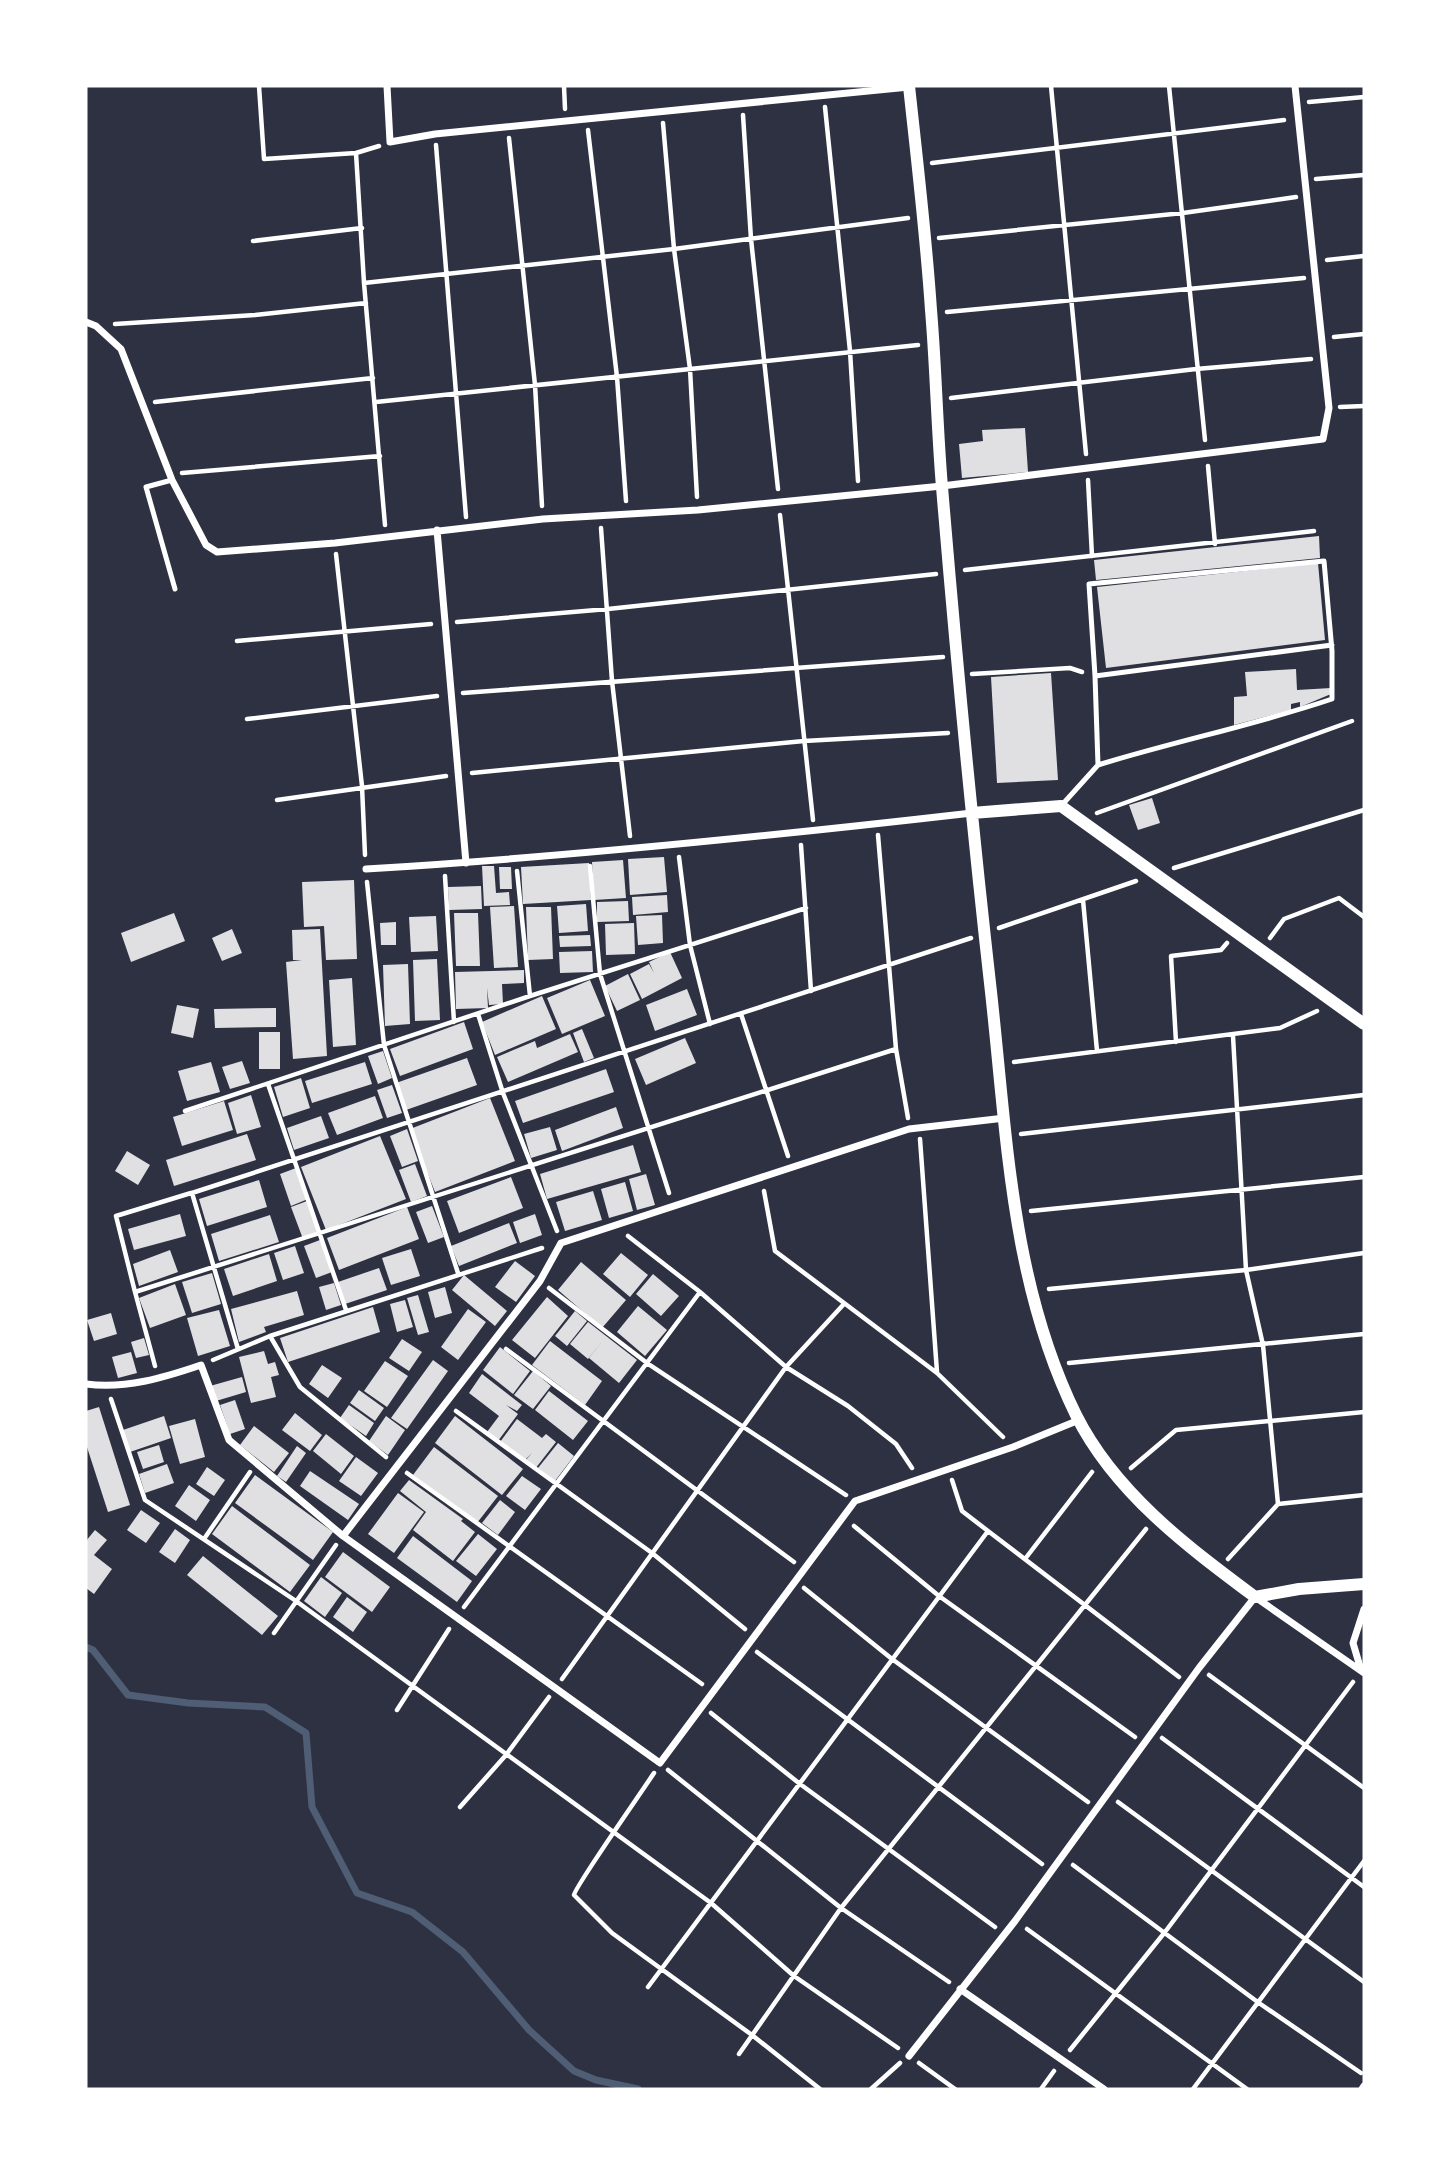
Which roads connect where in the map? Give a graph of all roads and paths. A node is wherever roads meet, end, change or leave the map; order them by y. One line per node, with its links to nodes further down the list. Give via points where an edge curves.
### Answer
1 (259, 86): 21 (path, via 264,159)
2 (387, 86): 19 (street)
3 (564, 86): 15 (path)
4 (909, 86): 8 (street); 22 (street)
5 (1051, 86): 20 (path)
6 (1169, 86): 18 (path)
7 (1295, 86): 11 (street)
8 (824, 95): 10 (street); 30 (path)
9 (1364, 97): 11 (path)
10 (742, 103): 12 (street); 31 (path)
11 (1297, 103): 13 (street)
12 (662, 111): 14 (street); 34 (path)
13 (1299, 118): 18 (path); 24 (street)
14 (586, 119): 15 (street); 35 (path)
15 (566, 121): 16 (street)
16 (508, 127): 17 (street); 38 (path)
17 (435, 134): 19 (street); 39 (path)
18 (1173, 134): 20 (path); 26 (path)
19 (390, 142): 21 (path)
20 (1056, 148): 22 (path); 28 (path)
21 (356, 153): 29 (path)
22 (918, 164): 27 (street)
23 (1364, 175): 24 (path)
24 (1305, 180): 25 (street)
25 (1307, 196): 26 (path); 37 (street)
26 (1183, 213): 28 (path); 42 (path)
27 (922, 216): 30 (path); 32 (street)
28 (1065, 223): 32 (path); 43 (path)
29 (362, 228): 33 (path); 41 (path)
30 (838, 228): 31 (path); 51 (path)
31 (751, 239): 34 (path); 53 (path)
32 (926, 240): 45 (street)
33 (253, 241)
34 (674, 249): 35 (path); 54 (path)
35 (603, 256): 38 (path); 56 (path)
36 (1364, 256): 37 (path)
37 (1314, 261): 40 (street)
38 (524, 265): 39 (path); 59 (path)
39 (445, 273): 41 (path); 60 (path)
40 (1315, 277): 42 (path); 49 (street)
41 (364, 283): 44 (path)
42 (1189, 290): 43 (path); 55 (path)
43 (1072, 301): 45 (path); 58 (path)
44 (366, 303): 47 (path); 57 (path)
45 (932, 314): 50 (street)
46 (86, 321): 47 (street)
47 (96, 326): 63 (street, via 121,349)
48 (1364, 334): 49 (path)
49 (1322, 338): 52 (street)
50 (933, 344): 51 (path); 61 (street)
51 (850, 351): 53 (path); 71 (path)
52 (1324, 358): 55 (path); 65 (street)
53 (766, 360): 54 (path); 72 (path)
54 (690, 369): 56 (path); 73 (path)
55 (1196, 369): 58 (path); 66 (path)
56 (617, 377): 59 (path); 74 (path)
57 (373, 378): 62 (path); 63 (path)
58 (1081, 384): 61 (path); 68 (path)
59 (535, 385): 60 (path); 76 (path)
60 (457, 394): 62 (path); 77 (path)
61 (936, 400): 70 (street)
62 (376, 402): 67 (path)
63 (143, 403): 69 (street)
64 (1364, 405): 65 (path)
65 (1329, 408): 66 (street, via 1324,439)
66 (1207, 454): 68 (street); 82 (path)
67 (380, 456): 69 (path); 80 (path)
68 (1087, 471): 70 (street); 83 (path)
69 (171, 477): 81 (street, via 206,545 217,552); 85 (lane, via 146,486)
70 (942, 486): 71 (street); 84 (street)
71 (858, 494): 72 (street)
72 (779, 502): 73 (street); 86 (path)
73 (698, 510): 74 (street)
74 (627, 515): 75 (street)
75 (600, 516): 76 (street); 87 (path)
76 (543, 519): 77 (street)
77 (467, 527): 78 (street)
78 (437, 530): 80 (street); 88 (street)
79 (1314, 531): 82 (path)
80 (386, 537): 81 (street)
81 (335, 543): 89 (path)
82 (1215, 544): 83 (path)
83 (1093, 556): 84 (path)
84 (951, 572): 86 (path); 92 (street)
85 (175, 589)
86 (787, 590): 87 (path); 93 (path)
87 (608, 609): 88 (path); 96 (path)
88 (444, 622): 89 (path); 97 (street)
89 (343, 632): 90 (path); 98 (path)
90 (237, 641)
91 (1332, 645): 95 (lane); 95 (lane, via 1324,561 1089,584); 104 (lane, via 1332,699)
92 (959, 655): 93 (path); 94 (street)
93 (794, 667): 96 (path); 102 (path)
94 (961, 675): 95 (path, via 1070,668); 101 (street)
95 (1095, 676): 104 (lane)
96 (612, 681): 97 (path); 103 (path)
97 (452, 694): 98 (path); 105 (street)
98 (354, 705): 99 (path); 106 (path)
99 (247, 719)
100 (1352, 721): 111 (path)
101 (965, 732): 102 (path); 110 (street)
102 (804, 740): 103 (path); 113 (path)
103 (621, 757): 105 (path); 116 (path)
104 (1098, 765): 108 (lane)
105 (459, 774): 106 (path); 119 (street)
106 (362, 786): 107 (path); 121 (path)
107 (277, 800)
108 (1061, 806): 110 (street); 111 (street)
109 (1364, 810): 122 (path)
110 (972, 813): 112 (street); 127 (street)
111 (1079, 819): 122 (street)
112 (877, 824): 113 (street); 130 (path)
113 (814, 831): 114 (street)
114 (800, 832): 115 (street); 124 (path)
115 (678, 843): 116 (street); 128 (path)
116 (632, 847): 117 (street)
117 (589, 852): 118 (street); 131 (path)
118 (515, 858): 119 (street); 133 (path)
119 (466, 863): 120 (street)
120 (444, 864): 121 (street); 137 (path)
121 (366, 869): 142 (path)
122 (1156, 874): 123 (path); 126 (street)
123 (1083, 900): 127 (path); 144 (path)
124 (806, 908): 128 (path); 132 (path)
125 (1364, 917): 129 (path, via 1339,898 1284,919)
126 (1236, 932): 129 (street); 141 (path, via 1221,950 1171,956)
127 (984, 933): 130 (path); 146 (street)
128 (690, 945): 131 (path); 138 (path)
129 (1261, 950): 134 (street)
130 (890, 967): 132 (path); 143 (path)
131 (600, 974): 133 (path); 145 (path)
132 (811, 991): 136 (path)
133 (530, 996): 135 (path)
134 (1336, 1003): 139 (street); 140 (path, via 1280,1028)
135 (478, 1014): 137 (path); 149 (path)
136 (741, 1014): 138 (path); 148 (path)
137 (454, 1023): 142 (path)
138 (710, 1024): 145 (path)
139 (1364, 1024)
140 (1233, 1036): 141 (path); 152 (path)
141 (1176, 1042): 144 (path)
142 (384, 1045): 147 (path); 154 (path)
143 (896, 1049): 148 (path); 157 (path)
144 (1097, 1051): 146 (path)
145 (625, 1052): 149 (path); 155 (path)
146 (999, 1063): 153 (street)
147 (268, 1084): 151 (path); 159 (path)
148 (765, 1091): 155 (path); 161 (path)
149 (503, 1093): 154 (path); 160 (path)
150 (1364, 1095): 152 (path)
151 (185, 1111)
152 (1238, 1112): 158 (path); 164 (path)
153 (1005, 1118): 156 (street); 158 (street)
154 (407, 1124): 159 (path); 166 (path)
155 (650, 1128): 160 (path); 167 (path)
156 (919, 1128): 157 (street); 191 (path)
157 (909, 1129): 161 (street)
158 (1006, 1135): 168 (street)
159 (296, 1160): 165 (path); 170 (path)
160 (531, 1167): 166 (path); 171 (path)
161 (792, 1167): 163 (street)
162 (1364, 1177): 164 (path)
163 (762, 1178): 167 (street); 180 (path, via 775,1251)
164 (1241, 1188): 168 (path); 174 (path)
165 (192, 1193): 173 (path); 178 (path, via 116,1216)
166 (433, 1199): 170 (path); 175 (path)
167 (673, 1206): 169 (street)
168 (1016, 1213): 177 (street)
169 (624, 1222): 171 (street); 179 (path, via 628,1236)
170 (321, 1234): 173 (path); 181 (path)
171 (561, 1243): 175 (path); 176 (street)
172 (1364, 1253): 174 (path)
173 (215, 1268): 178 (path); 186 (path)
174 (1246, 1270): 177 (path); 185 (path)
175 (458, 1273): 181 (path)
176 (540, 1281): 184 (street); 187 (path)
177 (1029, 1291): 188 (street)
178 (135, 1292): 192 (path)
179 (700, 1292): 187 (path); 190 (path)
180 (843, 1305): 190 (path); 191 (path)
181 (346, 1310): 183 (path)
182 (1364, 1334): 185 (path)
183 (270, 1336): 186 (path); 204 (path, via 300,1387)
184 (493, 1340): 195 (street); 198 (path)
185 (1263, 1345): 188 (path); 199 (path)
186 (238, 1349): 189 (path)
187 (647, 1363): 198 (path); 200 (path)
188 (1053, 1364): 197 (street)
189 (201, 1365): 192 (street); 203 (street, via 229,1440)
190 (786, 1367): 200 (path); 207 (path, via 848,1406 896,1444)
191 (937, 1373): 201 (path)
192 (159, 1379): 194 (street)
193 (86, 1384): 194 (street)
194 (106, 1386): 217 (path, via 145,1500)
195 (444, 1403): 204 (street); 208 (path)
196 (1364, 1412): 199 (path)
197 (1079, 1420): 201 (street); 202 (street)
198 (604, 1421): 208 (path); 209 (path)
199 (1271, 1422): 206 (path, via 1176,1430); 212 (path)
200 (743, 1427): 209 (path); 211 (path)
201 (1013, 1447): 205 (street)
202 (1103, 1457): 206 (street); 220 (path)
203 (256, 1463): 216 (street); 217 (path)
204 (396, 1465): 216 (street); 218 (path)
205 (948, 1470): 207 (street); 215 (path, via 962,1511)
206 (1119, 1478): 214 (street)
207 (918, 1481): 211 (street)
208 (555, 1485): 218 (path); 219 (path)
209 (698, 1491): 219 (path); 221 (path)
210 (1364, 1495): 212 (path)
211 (855, 1501): 213 (street)
212 (1278, 1504): 222 (path)
213 (843, 1516): 221 (street); 225 (path)
214 (1155, 1518): 222 (street); 228 (path)
215 (988, 1531): 220 (path); 225 (path)
216 (343, 1536): 227 (path); 230 (street)
217 (204, 1539): 227 (path)
218 (509, 1548): 230 (path); 231 (path)
219 (652, 1553): 231 (path); 233 (path)
220 (1025, 1559): 228 (path)
221 (803, 1569): 223 (street)
222 (1219, 1570): 226 (street)
223 (795, 1581): 233 (street); 235 (path)
224 (1364, 1584): 226 (street)
225 (939, 1596): 235 (path); 236 (path)
226 (1255, 1597): 237 (street); 238 (street)
227 (296, 1601): 232 (path); 240 (path)
228 (1085, 1604): 236 (path); 239 (path)
229 (1364, 1609): 238 (street, via 1353,1643)
230 (458, 1615): 240 (path); 241 (street)
231 (607, 1616): 241 (path); 242 (path)
232 (274, 1633)
233 (754, 1636): 234 (street)
234 (748, 1645): 242 (street); 245 (path)
235 (892, 1659): 245 (path); 246 (path)
236 (1036, 1665): 246 (path); 248 (path)
237 (1199, 1668): 239 (street); 249 (path)
238 (1363, 1672): 249 (path)
239 (1188, 1684): 247 (street)
240 (412, 1686): 244 (path); 250 (path)
241 (556, 1687): 250 (path); 251 (street)
242 (713, 1692): 243 (street)
243 (702, 1706): 251 (street); 252 (path)
244 (397, 1710)
245 (847, 1719): 252 (path); 253 (path)
246 (985, 1728): 253 (path); 257 (path)
247 (1154, 1731): 248 (street); 258 (path)
248 (1145, 1744): 255 (street)
249 (1307, 1745): 254 (path); 258 (path)
250 (506, 1755): 256 (path); 259 (path)
251 (660, 1763): 259 (path); 260 (path)
252 (800, 1784): 260 (path); 261 (path)
253 (939, 1787): 261 (path); 265 (path)
254 (1364, 1788)
255 (1108, 1795): 257 (street); 264 (path)
256 (460, 1807)
257 (1097, 1809): 262 (street)
258 (1259, 1809): 264 (path); 266 (path)
259 (615, 1835): 268 (path); 274 (path, via 573,1893 591,1915)
260 (756, 1843): 268 (path); 269 (path)
261 (889, 1850): 269 (path); 272 (path)
262 (1062, 1857): 265 (street); 271 (path)
263 (1364, 1861): 266 (path)
264 (1212, 1870): 271 (path); 273 (path)
265 (1051, 1871): 270 (street)
266 (1352, 1878): 267 (path); 273 (path)
267 (1364, 1887)
268 (711, 1903): 274 (path); 275 (path)
269 (841, 1908): 275 (path); 278 (path)
270 (1015, 1920): 272 (street); 279 (path)
271 (1166, 1932): 279 (path); 280 (path)
272 (1005, 1934): 278 (street)
273 (1305, 1939): 276 (path); 280 (path)
274 (662, 1969): 277 (path); 281 (path)
275 (794, 1976): 281 (path); 283 (path)
276 (1364, 1982)
277 (648, 1987)
278 (960, 1989): 283 (street); 284 (street)
279 (1117, 1992): 284 (path); 285 (path)
280 (1259, 2003): 285 (path); 286 (path)
281 (752, 2035): 282 (path); 287 (path)
282 (739, 2054)
283 (909, 2056): 288 (path); 289 (path)
284 (1063, 2059): 290 (path); 291 (street)
285 (1213, 2062): 292 (path); 293 (path)
286 (1364, 2075)
287 (820, 2089)
288 (871, 2089)
289 (955, 2089)
290 (1041, 2089)
291 (1104, 2089)
292 (1193, 2089)
293 (1247, 2089)

